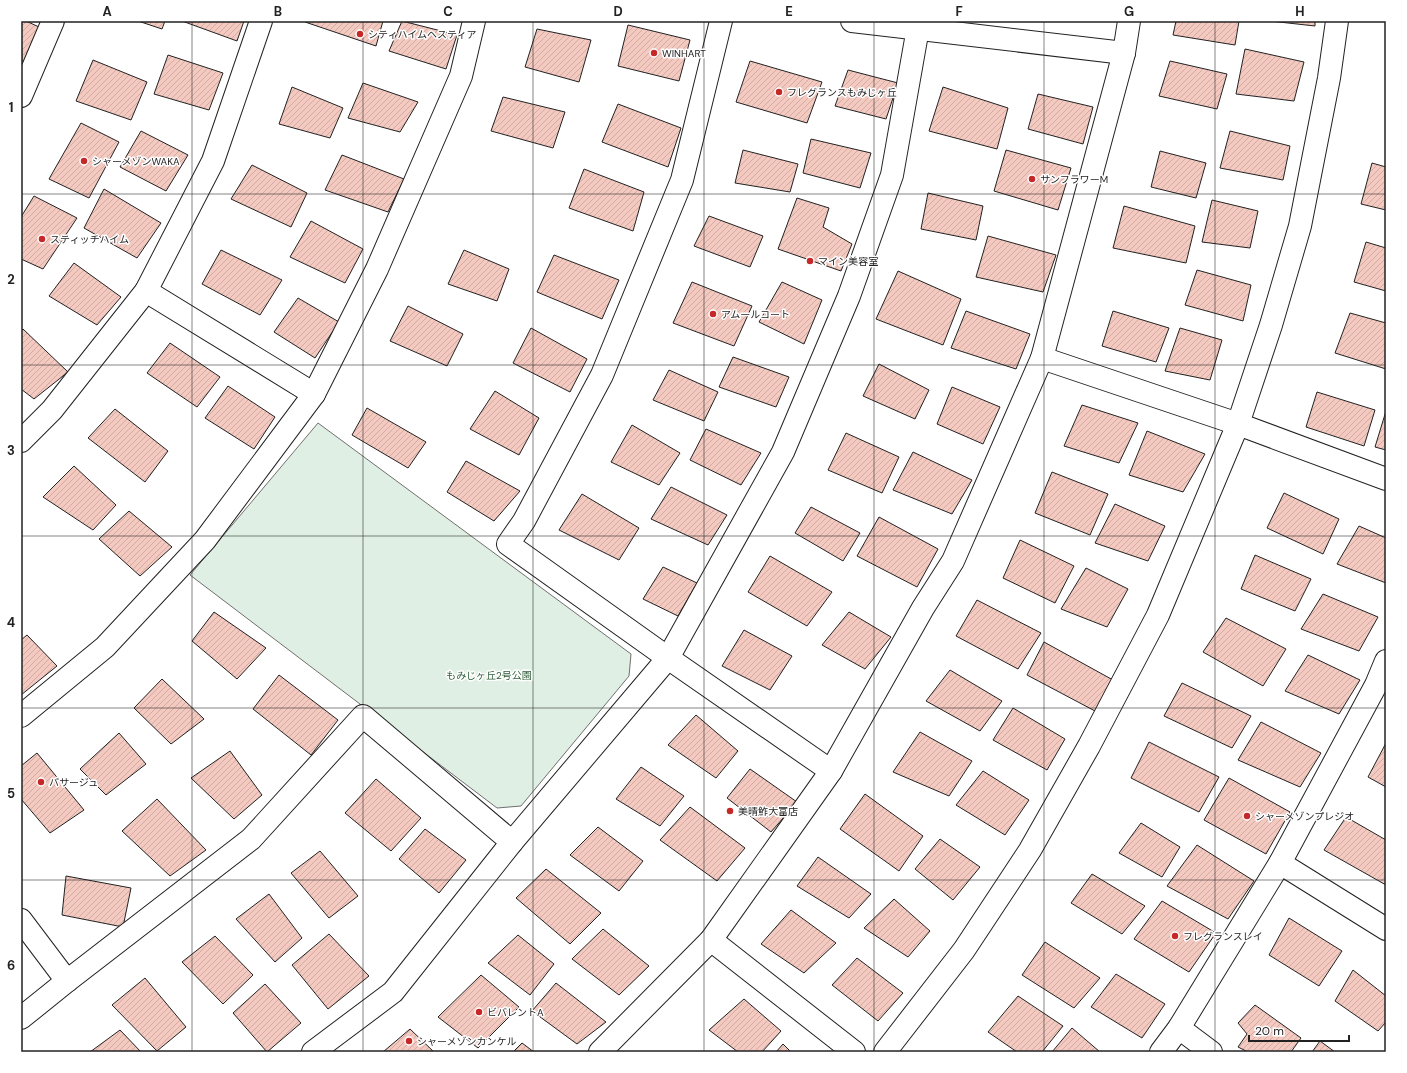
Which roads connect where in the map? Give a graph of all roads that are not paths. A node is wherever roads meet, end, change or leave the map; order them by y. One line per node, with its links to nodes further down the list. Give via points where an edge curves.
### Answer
1 (53, 21): 10 (street)
2 (261, 21): 11 (street, via 213,161)
3 (474, 21): 13 (street, via 461,76 377,269)
4 (721, 21): 17 (street, via 682,180 602,375 524,521 508,544)
5 (852, 21): 8 (street)
6 (1129, 21): 9 (street)
7 (1337, 21): 14 (street, via 1329,78 1300,226)
8 (918, 28): 9 (street); 17 (street, via 892,175 849,296 783,452)
9 (1124, 53): 12 (street)
10 (21, 96)
11 (146, 291): 13 (street); 15 (street, via 52,410)
12 (1042, 358): 14 (street); 21 (street, via 953,561 923,608)
13 (314, 394): 20 (street, via 205,540 105,647)
14 (1238, 424): 16 (street); 33 (street, via 1158,615 1081,760 1030,850 964,950)
15 (21, 441)
16 (1386, 479)
17 (668, 658): 21 (street); 22 (street)
18 (1386, 661): 19 (street)
19 (1381, 688): 23 (street)
20 (21, 716)
21 (830, 771): 26 (street)
22 (512, 842): 27 (street, via 363,716 251,838); 30 (street, via 393,992)
23 (1280, 863): 25 (street); 29 (street)
24 (21, 920): 27 (street)
25 (1386, 930)
26 (711, 940): 31 (street); 32 (street)
27 (67, 981): 28 (street)
28 (21, 1018)
29 (1179, 1028): 34 (street); 35 (street)
30 (313, 1052)
31 (600, 1052)
32 (854, 1052)
33 (885, 1052)
34 (1161, 1052)
35 (1211, 1052)

